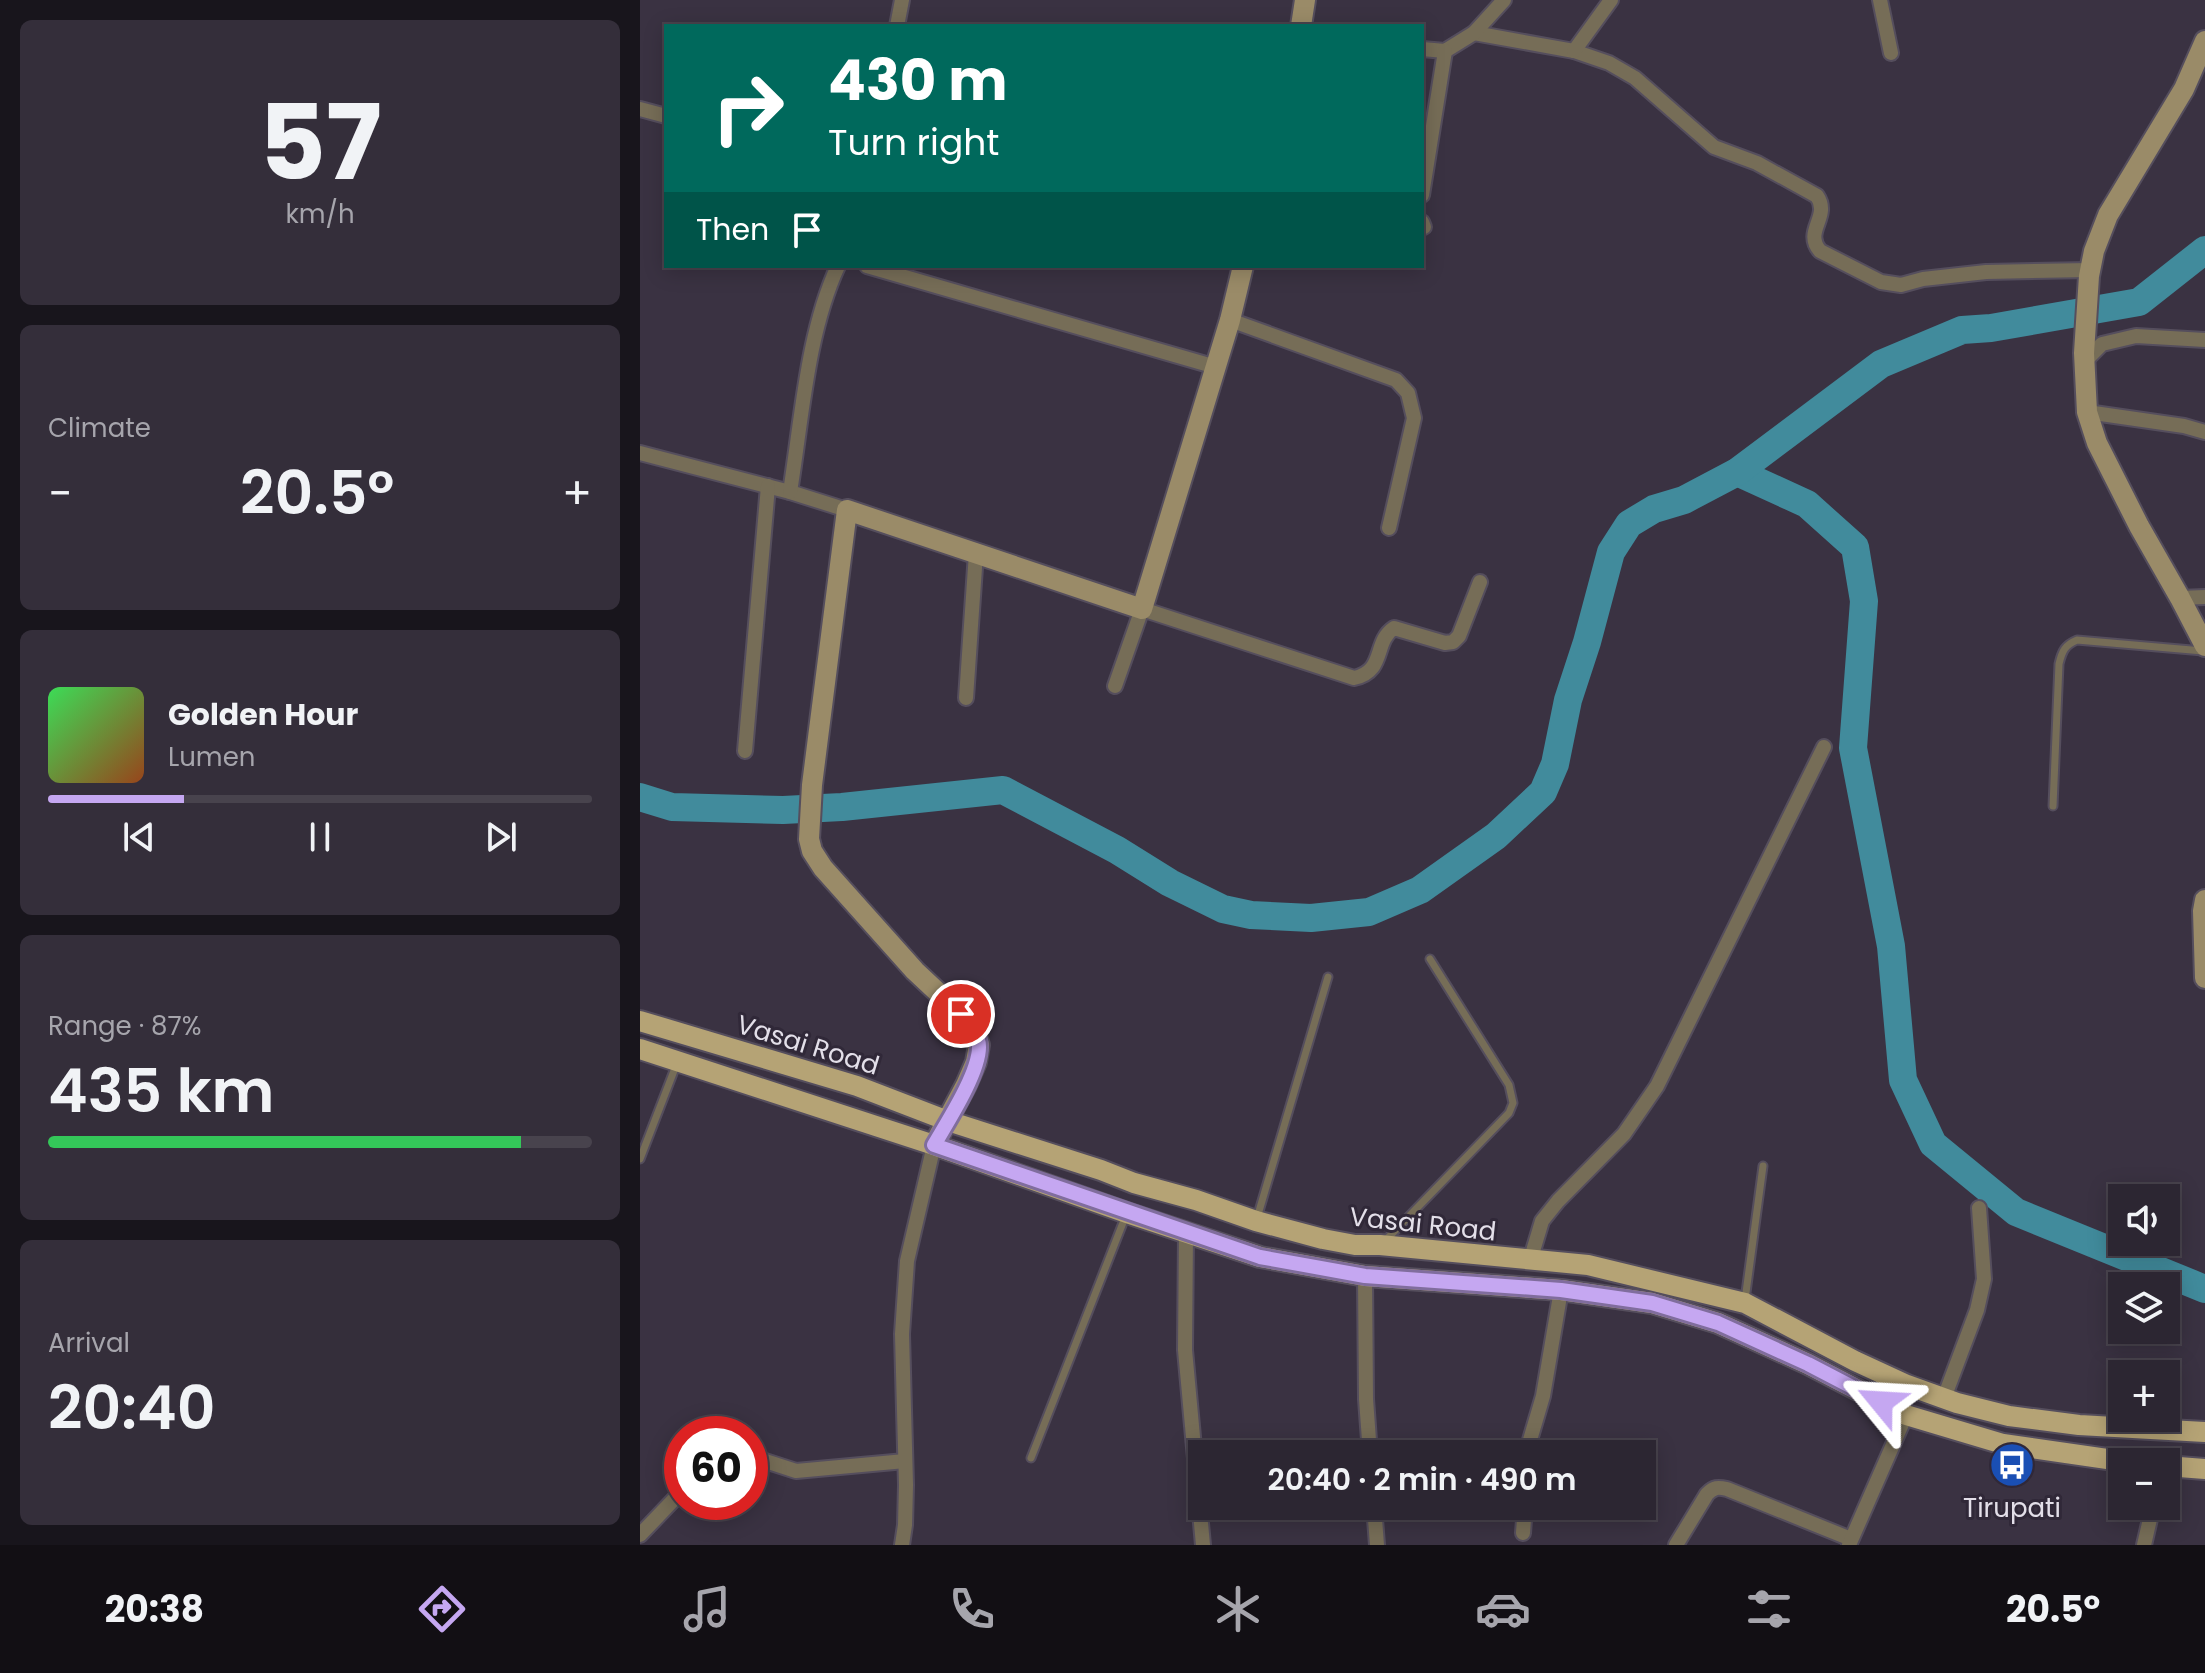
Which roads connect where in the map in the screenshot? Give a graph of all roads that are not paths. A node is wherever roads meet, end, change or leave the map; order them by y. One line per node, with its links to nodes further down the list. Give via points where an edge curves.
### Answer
1 (902, 0): 6 (street)
2 (1305, 0): 7 (street)
3 (1504, 0): 8 (street)
4 (1611, 0): 12 (street)
5 (1880, 0): 13 (street)
6 (897, 24)
7 (1301, 24)
8 (1474, 33): 11 (street); 12 (street)
9 (2205, 41): 20 (street, via 2184,89 2108,215)
10 (1424, 49): 11 (street)
11 (1445, 51): 16 (street)
12 (1574, 51): 20 (street, via 1635,78 1714,147 1757,163 1817,196 1822,203 1814,244 1881,282 1901,285 2008,270)
13 (1891, 53)
14 (640, 109): 15 (street)
15 (664, 115)
16 (1424, 182)
17 (837, 268): 29 (street, via 816,326)
18 (874, 268): 24 (street)
19 (1243, 268): 21 (street)
20 (2090, 273): 23 (street)
21 (1230, 320): 24 (street); 31 (street, via 1396,380 1408,393 1414,418)
22 (2205, 340): 23 (street, via 2136,336 2102,344)
23 (2084, 357): 25 (street)
24 (1216, 367): 36 (street)
25 (2087, 412): 26 (street); 35 (street, via 2097,443)
26 (2205, 432)
27 (640, 453): 28 (street)
28 (768, 486): 29 (street); 41 (street)
29 (790, 492): 30 (street)
30 (847, 510): 32 (street); 50 (street, via 809,839 823,868 973,1028 979,1045 976,1062)
31 (1389, 528)
32 (976, 553): 36 (street); 39 (street)
33 (1480, 582): 36 (street, via 1453,642 1394,628 1373,669 1354,678)
34 (2205, 597): 35 (street)
35 (2180, 598): 37 (street)
36 (1142, 609): 38 (street)
37 (2205, 648): 42 (lane, via 2077,640 2068,644 2059,664)
38 (1115, 686)
39 (966, 698)
40 (1824, 747): 59 (street, via 1657,1086 1624,1134 1542,1221)
41 (745, 751)
42 (2053, 806)
43 (2205, 900): 46 (street)
44 (1430, 959): 58 (lane, via 1509,1085 1513,1103)
45 (1328, 977): 56 (lane)
46 (2205, 978)
47 (640, 1021): 50 (main road, Vasai Road, via 857,1086)
48 (640, 1049): 49 (main road, Vasai Road)
49 (678, 1061): 51 (main road, Vasai Road); 52 (lane)
50 (948, 1121): 51 (street); 56 (main road, Vasai Road)
51 (934, 1145): 55 (main road, Vasai Road); 70 (street, via 907,1261 902,1334)
52 (640, 1159)
53 (1763, 1166): 62 (lane)
54 (1979, 1208): 63 (street, via 1984,1279)
55 (1127, 1213): 57 (main road, Vasai Road); 68 (lane)
56 (1256, 1221): 58 (main road, Vasai Road, via 1323,1239)
57 (1186, 1232): 60 (main road, Vasai Road, via 1260,1257); 82 (street, via 1185,1350)
58 (1380, 1245): 59 (main road, Vasai Road)
59 (1530, 1261): 62 (main road, Vasai Road, via 1588,1265)
60 (1365, 1276): 61 (main road, Vasai Road); 66 (street)
61 (1561, 1290): 64 (main road, Vasai Road, via 1652,1303 1718,1323); 67 (street)
62 (1745, 1303): 63 (main road, Vasai Road, via 1855,1361)
63 (1944, 1398): 65 (main road, Vasai Road, via 2009,1416)
64 (1906, 1415): 69 (main road, Vasai Road, via 2003,1444); 80 (street)
65 (2205, 1432)
66 (1369, 1440)
67 (1531, 1440)
68 (1031, 1458)
69 (2108, 1459)
70 (905, 1461): 71 (street, via 796,1471); 81 (street)
71 (768, 1462)
72 (2180, 1467): 73 (main road)
73 (2205, 1469)
74 (664, 1510): 79 (street)
75 (1375, 1520): 83 (street)
76 (1524, 1520): 78 (street)
77 (2150, 1520): 85 (street)
78 (1523, 1533)
79 (640, 1535)
80 (1850, 1542): 84 (street, via 1718,1487 1707,1494)
81 (902, 1545)
82 (1203, 1545)
83 (1377, 1545)
84 (1676, 1545)
85 (2144, 1545)

